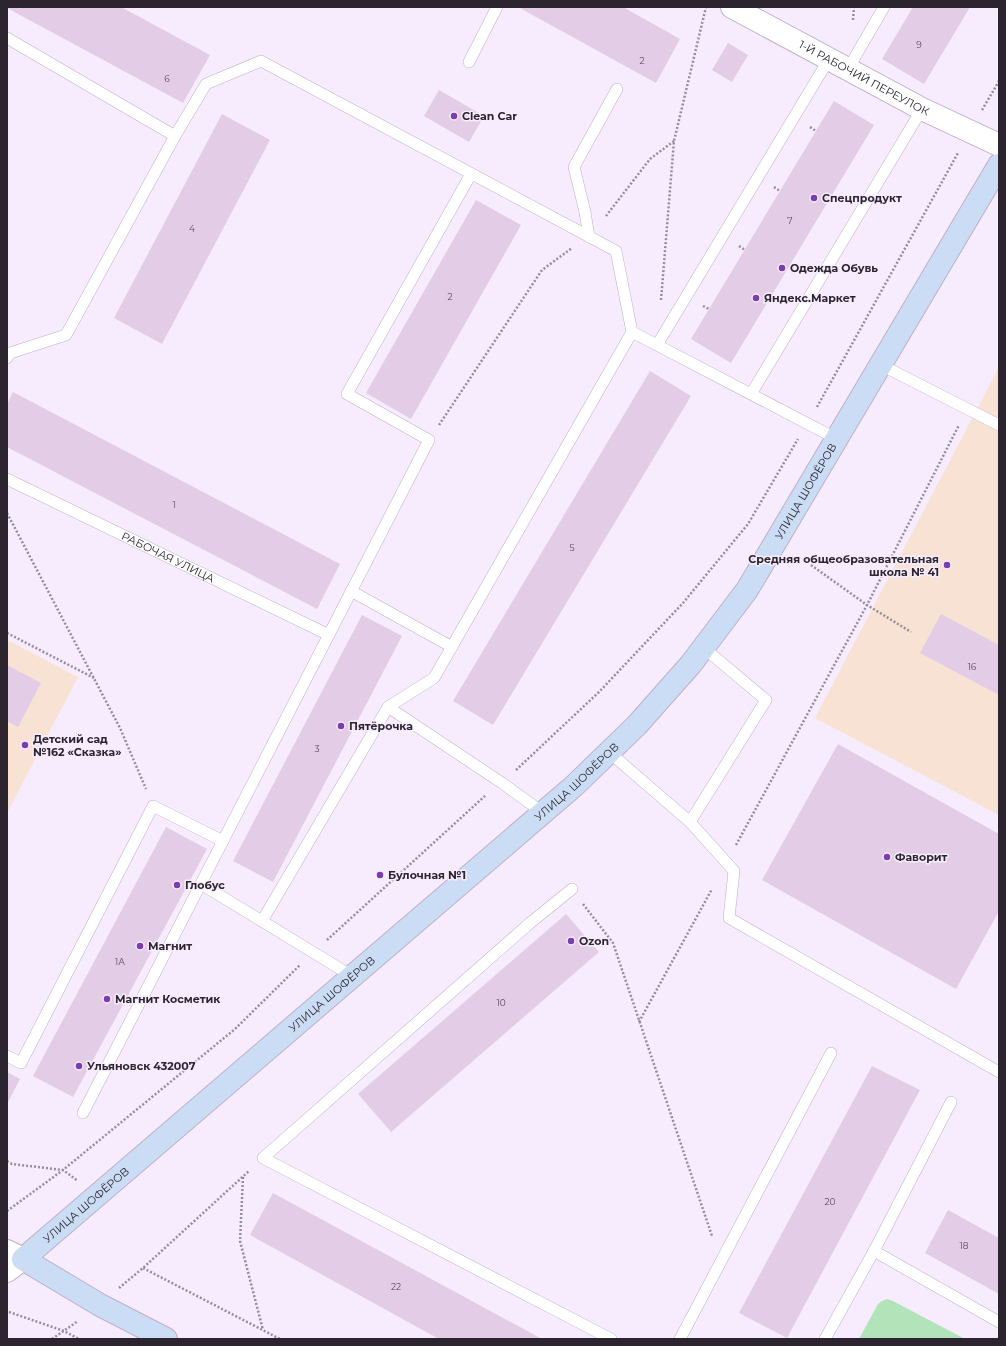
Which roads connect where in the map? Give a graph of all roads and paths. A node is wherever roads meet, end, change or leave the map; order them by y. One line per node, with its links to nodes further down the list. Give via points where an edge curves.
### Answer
1 (497, 7): 6 (lane)
2 (706, 7): 13 (path)
3 (732, 7): 7 (street, 1-Й РАБОЧИЙ ПЕРЕУЛОК)
4 (884, 7): 7 (lane)
5 (7, 38): 12 (lane)
6 (469, 62)
7 (838, 64): 10 (street, 1-Й РАБОЧИЙ ПЕРЕУЛОК); 20 (lane)
8 (999, 81): 11 (path)
9 (616, 89): 17 (lane, via 574,167)
10 (922, 108): 11 (street, 1-Й РАБОЧИЙ ПЕРЕУЛОК); 23 (lane)
11 (970, 132): 14 (street, 1-Й РАБОЧИЙ ПЕРЕУЛОК); 25 (path)
12 (175, 136): 16 (lane, via 206,84 261,61); 21 (lane, via 66,335 10,353)
13 (674, 141): 17 (path, via 650,160); 18 (path)
14 (999, 145)
15 (999, 166): 22 (main road, УЛИЦА ШОФЁРОВ)
16 (471, 174): 17 (lane); 27 (lane, via 347,394)
17 (589, 237): 19 (lane, via 616,251); 27 (path, via 542,270)
18 (660, 306)
19 (632, 332): 20 (lane); 37 (lane)
20 (657, 345): 23 (lane)
21 (7, 358)
22 (881, 365): 24 (lane); 28 (main road, УЛИЦА ШОФЁРОВ)
23 (751, 394): 25 (lane)
24 (968, 409): 26 (lane); 33 (path)
25 (808, 424): 28 (lane); 42 (path, via 748,524 683,603 599,692)
26 (999, 425)
27 (429, 440): 32 (lane)
28 (837, 440): 38 (main road, УЛИЦА ШОФЁРОВ, via 747,590)
29 (7, 479): 36 (lane, РАБОЧАЯ УЛИЦА)
30 (7, 513): 39 (path)
31 (811, 565): 33 (path)
32 (352, 592): 36 (lane); 37 (lane)
33 (867, 605): 34 (path); 47 (path)
34 (911, 632)
35 (7, 633): 39 (path)
36 (329, 635): 46 (lane)
37 (452, 647): 40 (lane, via 434,678)
38 (704, 648): 41 (main road, УЛИЦА ШОФЁРОВ, via 637,725); 45 (lane, via 766,700)
39 (95, 679): 43 (path, via 120,728)
40 (388, 708): 42 (lane); 50 (lane)
41 (609, 752): 44 (main road, УЛИЦА ШОФЁРОВ); 45 (lane)
42 (502, 783): 44 (lane); 51 (path, via 479,801)
43 (154, 806): 46 (lane); 55 (lane, via 21,1063)
44 (542, 812): 52 (main road, УЛИЦА ШОФЁРОВ)
45 (690, 822): 47 (lane)
46 (222, 841): 48 (lane)
47 (726, 862): 53 (path); 56 (lane, via 734,871 730,918)
48 (201, 884): 50 (lane); 58 (lane)
49 (572, 889): 53 (path, via 613,943); 59 (lane, via 524,928)
50 (262, 921): 51 (lane)
51 (314, 953): 52 (lane); 61 (path, via 235,1029)
52 (352, 976): 66 (main road, УЛИЦА ШОФЁРОВ)
53 (639, 1022): 67 (path)
54 (831, 1053): 67 (lane)
55 (7, 1056)
56 (999, 1072)
57 (951, 1102): 65 (lane)
58 (83, 1113)
59 (263, 1158): 62 (path); 76 (lane)
60 (7, 1161): 61 (path, via 12,1164)
61 (63, 1170): 63 (path); 64 (path)
62 (243, 1177): 70 (path, via 240,1241); 70 (path, via 143,1268)
63 (80, 1183)
64 (7, 1211)
65 (874, 1251): 69 (lane); 78 (lane)
66 (12, 1260): 74 (main road)
67 (720, 1261): 77 (lane)
68 (9, 1312): 71 (path)
69 (999, 1322)
70 (262, 1330): 75 (path)
71 (64, 1331): 72 (path); 73 (path)
72 (52, 1339)
73 (79, 1339)
74 (166, 1339)
75 (280, 1339)
76 (610, 1339)
77 (680, 1339)
78 (825, 1339)

